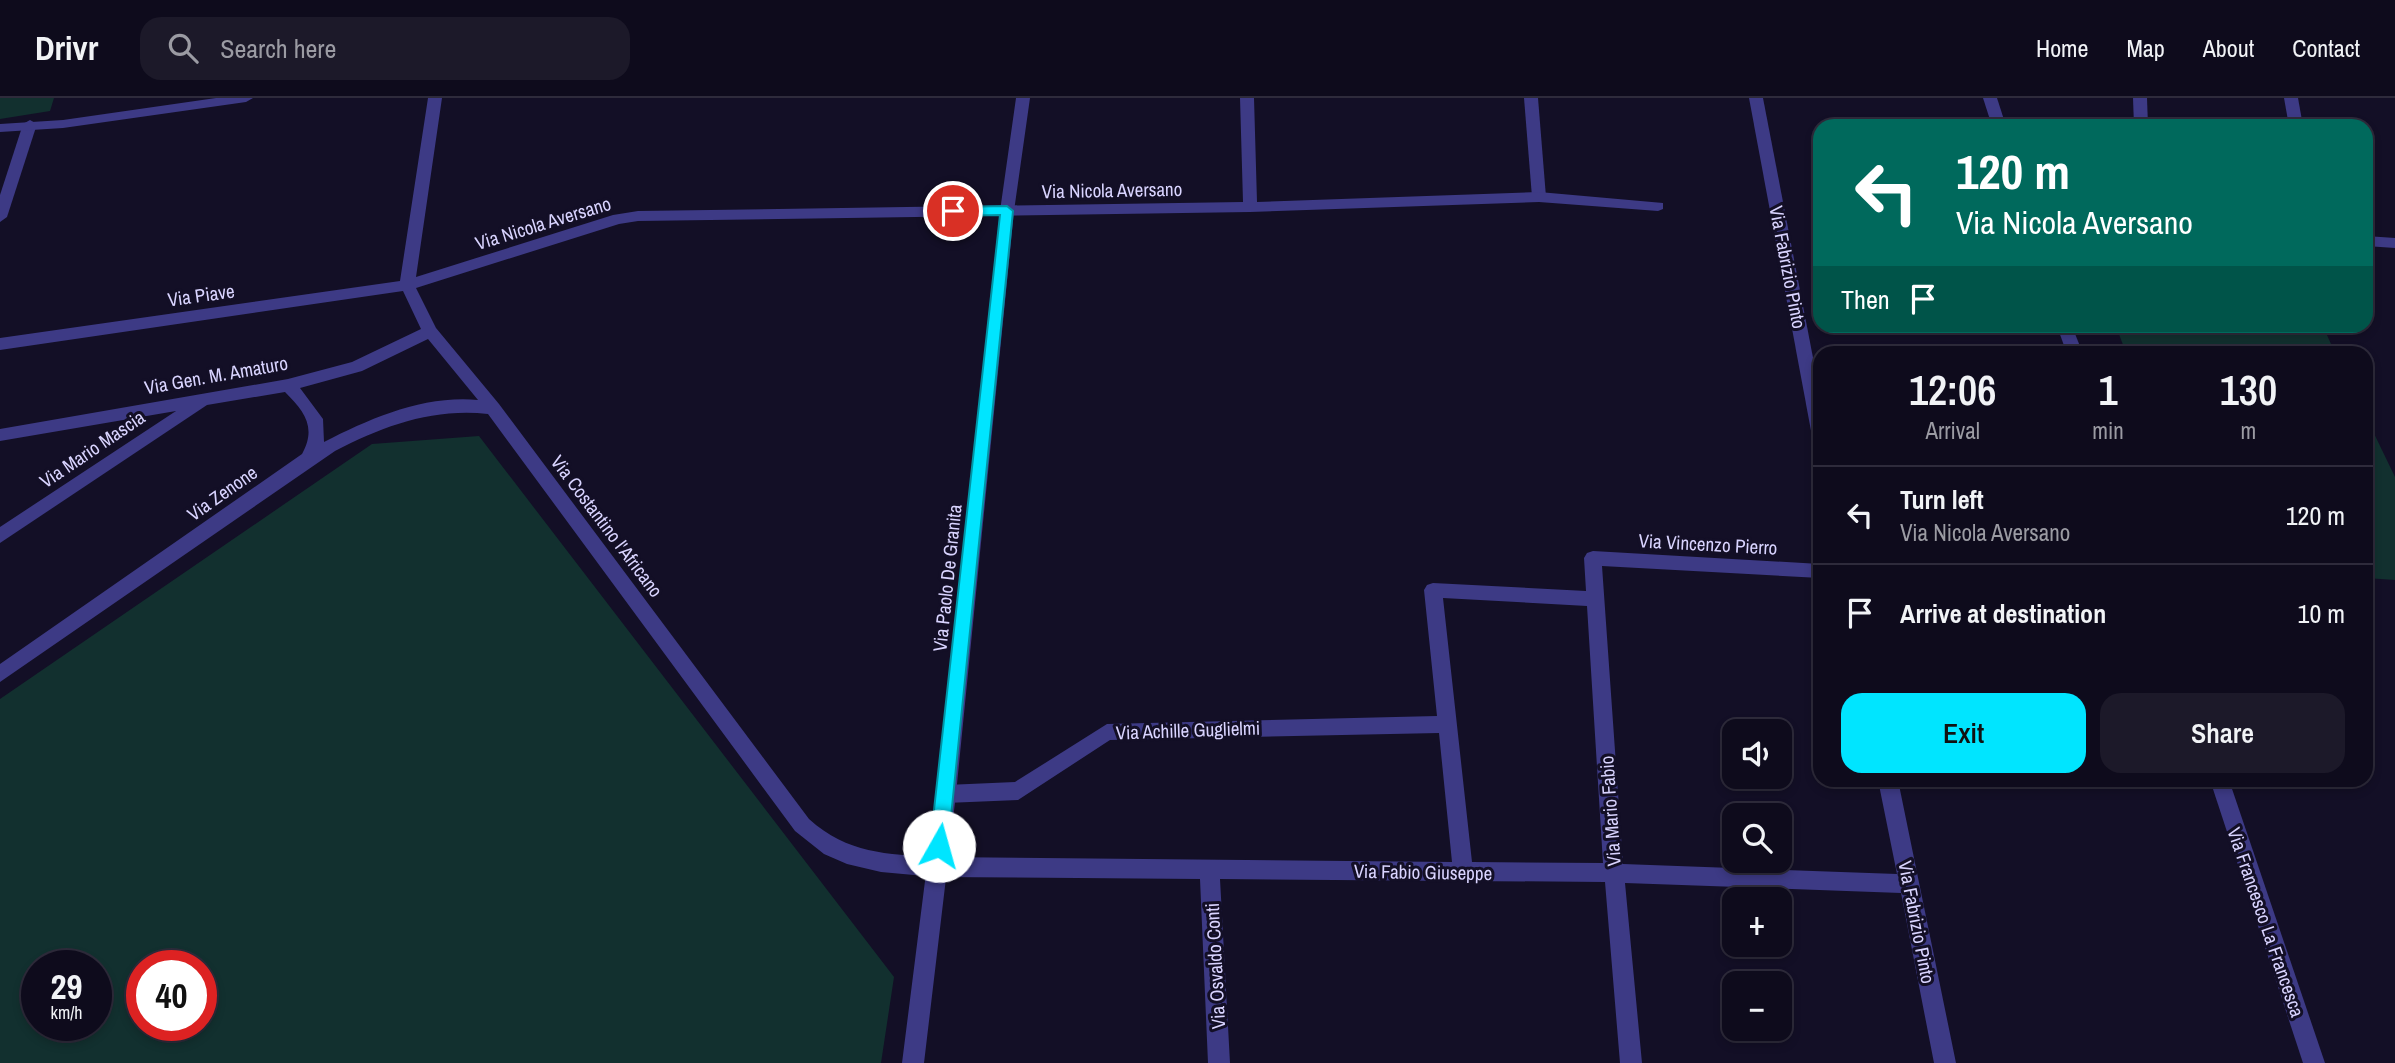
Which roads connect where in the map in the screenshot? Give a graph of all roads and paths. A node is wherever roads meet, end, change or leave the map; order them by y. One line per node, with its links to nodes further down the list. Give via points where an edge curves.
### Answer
1 (246, 98): 13 (street, via 63,124)
2 (435, 98): 22 (street)
3 (1023, 98): 18 (street, Via Paolo De Granita)
4 (1247, 98): 17 (street)
5 (1531, 98): 15 (street)
6 (1756, 98): 27 (street, Via Fabrizio Pinto)
7 (1990, 98): 10 (street)
8 (2140, 98): 11 (street)
9 (2291, 98): 12 (street)
10 (1997, 119)
11 (2141, 119)
12 (2296, 119)
13 (30, 124): 14 (street); 19 (street)
14 (0, 128)
15 (1539, 197): 16 (street, Via Nicola Aversano); 17 (street, Via Nicola Aversano)
16 (1658, 206)
17 (1251, 207): 18 (street, Via Nicola Aversano)
18 (1007, 211): 22 (street, Via Nicola Aversano, via 638,216); 39 (street, Via Paolo De Granita)
19 (0, 217)
20 (2373, 241): 21 (street)
21 (2395, 243)
22 (407, 285): 23 (street, Via Costantino l'Africano); 24 (street, Via Piave)
23 (430, 331): 25 (street, Via Gen. M. Amaturo, via 356,368); 28 (street, Via Costantino l'Africano)
24 (0, 344)
25 (288, 385): 26 (street, Via Gen. M. Amaturo); 30 (street, via 312,412 318,428 318,444)
26 (207, 398): 29 (street, Via Gen. M. Amaturo); 31 (street, Via Mario Mascia)
27 (1813, 399)
28 (493, 408): 30 (street, Via Zenone, via 455,404 399,418 360,430); 40 (street, Via Costantino l'Africano, via 813,836 864,862)
29 (0, 435)
30 (308, 458): 35 (street, Via Zenone)
31 (0, 536)
32 (1594, 558): 33 (street, Via Vincenzo Pierro); 34 (street, Via Mario Fabio)
33 (1813, 571)
34 (1596, 599): 36 (street, via 1433,590); 43 (street, Via Mario Fabio)
35 (0, 674)
36 (1447, 724): 39 (street, Via Achille Guglielmi, via 1107,732 1018,791); 42 (street)
37 (1889, 787): 44 (street, Via Fabrizio Pinto)
38 (2221, 787): 49 (street, Via Francesco La Francesca)
39 (946, 794): 40 (street, Via Paolo De Granita)
40 (936, 867): 41 (street, Via Fabio Giuseppe); 45 (street, Via Paolo De Granita)
41 (1210, 870): 42 (street, Via Fabio Giuseppe); 46 (street, Via Osvaldo Conti)
42 (1463, 872): 43 (street, Via Fabio Giuseppe)
43 (1614, 873): 44 (street, Via Fabio Giuseppe); 47 (street, Via Mario Fabio)
44 (1909, 884): 48 (street, Via Fabrizio Pinto)
45 (913, 1063)
46 (1220, 1063)
47 (1631, 1063)
48 (1945, 1063)
49 (2314, 1063)

